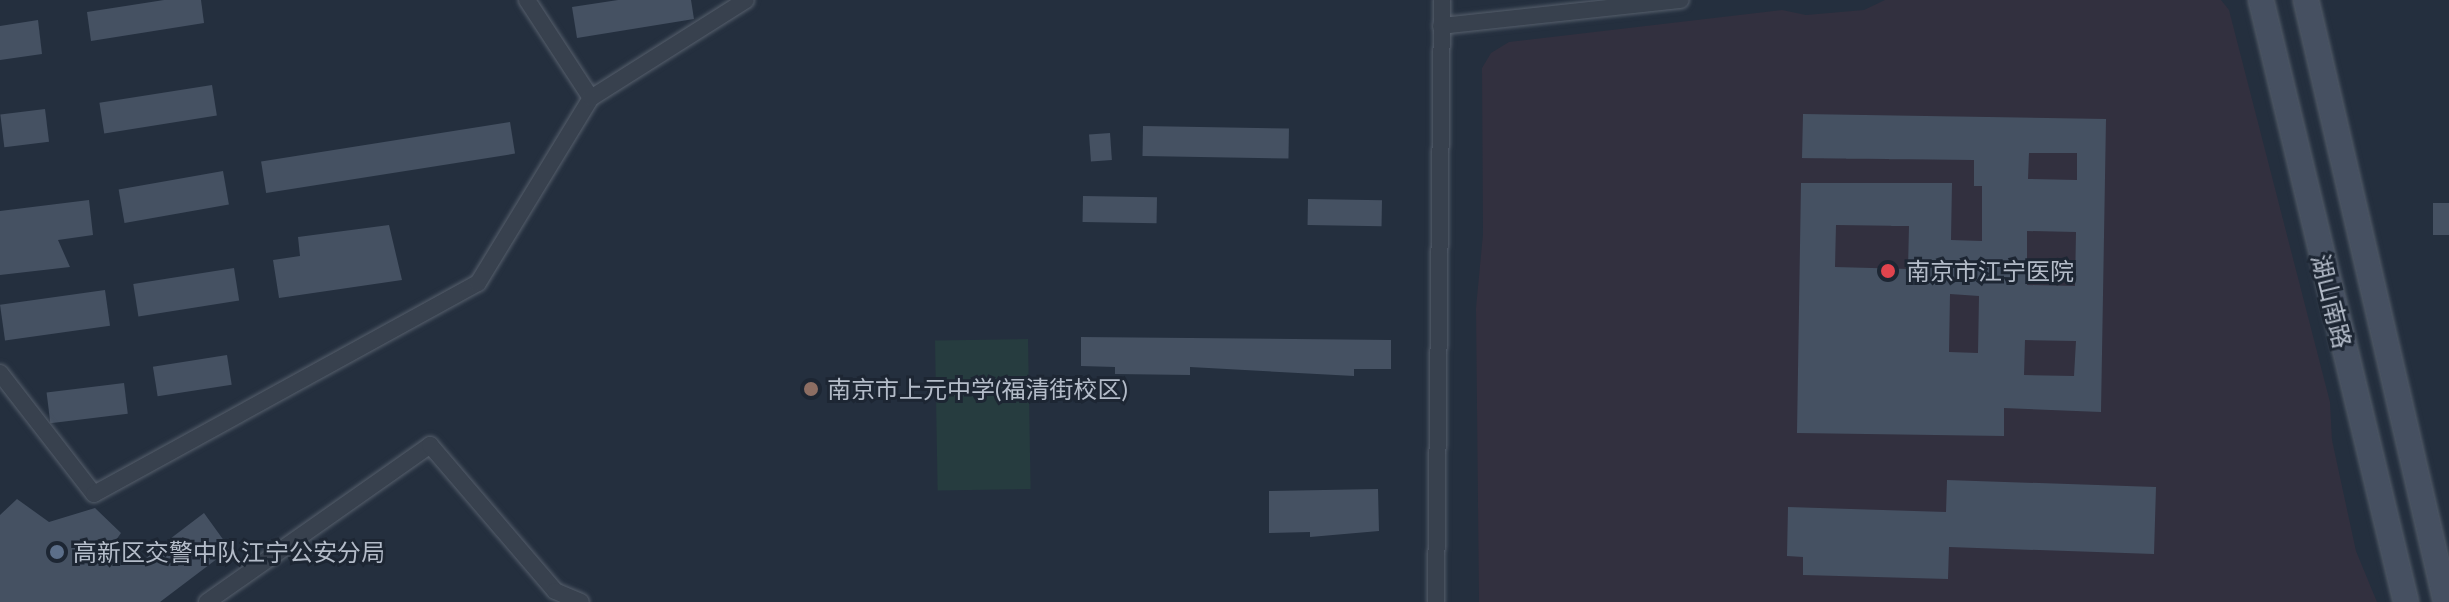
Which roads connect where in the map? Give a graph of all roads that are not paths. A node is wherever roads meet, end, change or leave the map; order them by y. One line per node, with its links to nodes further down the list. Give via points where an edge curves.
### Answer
1 (527, 0): 8 (street)
2 (746, 0): 8 (street)
3 (1442, 0): 7 (street)
4 (1681, 0): 7 (street)
5 (2261, 0): 13 (main road, 湖山南路)
6 (2306, 0): 14 (main road, 湖山南路)
7 (1441, 26): 12 (street)
8 (591, 98): 9 (street, via 478,283 94,494)
9 (0, 373)
10 (207, 602): 11 (street, via 430,445 555,591)
11 (581, 602)
12 (1436, 602)
13 (2406, 602)
14 (2446, 602)

